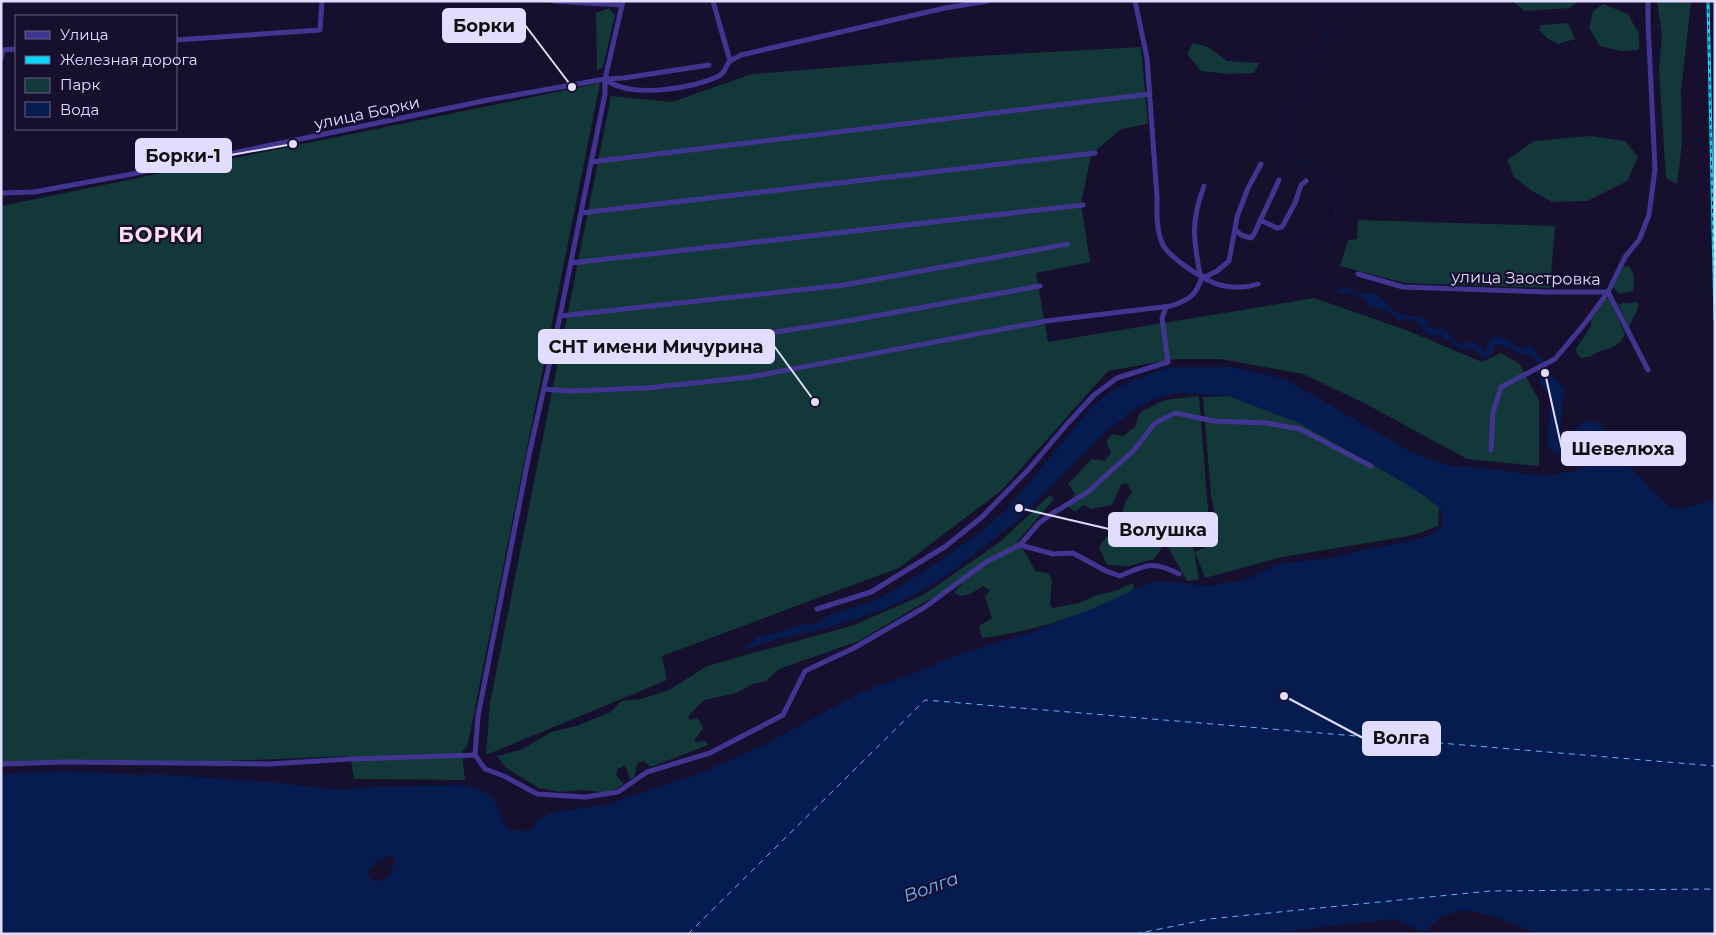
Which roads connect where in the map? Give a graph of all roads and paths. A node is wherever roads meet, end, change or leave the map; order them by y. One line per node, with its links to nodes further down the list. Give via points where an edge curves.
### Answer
1 (322, 1): 8 (street, via 320,30)
2 (554, 1): 7 (street)
3 (713, 1): 11 (street)
4 (988, 1): 11 (street, via 800,40 741,55)
5 (1135, 1): 14 (street, via 1147,58)
6 (1648, 1): 32 (street, via 1655,169 1648,215 1638,240)
7 (623, 3): 13 (street)
8 (178, 40)
9 (15, 49): 10 (street, via 3,50)
10 (1, 59)
11 (730, 61): 13 (street, via 726,71 719,76 663,90 626,88)
12 (709, 65): 13 (street, улица Борки)
13 (605, 78): 16 (street, via 606,94); 21 (street, улица Борки, via 132,174 34,192)
14 (1150, 94): 16 (street); 29 (street, via 1159,234 1166,250)
15 (1094, 153): 23 (street)
16 (591, 162): 23 (street)
17 (1261, 164): 25 (street, via 1248,188)
18 (1279, 180): 24 (street)
19 (1306, 181): 24 (street, via 1282,227)
20 (1204, 186): 29 (street, via 1198,200 1193,240)
21 (1, 193)
22 (1083, 205): 27 (street)
23 (581, 213): 27 (street)
24 (1260, 220): 25 (street, via 1251,238)
25 (1235, 229): 29 (street, via 1229,261 1217,271)
26 (1068, 244): 34 (street, via 844,285)
27 (571, 262): 34 (street)
28 (1358, 274): 32 (street, улица Заостровка, via 1403,288)
29 (1202, 276): 30 (street, via 1230,286); 33 (street, via 1193,295 1180,303)
30 (1258, 284)
31 (1040, 286): 35 (street, via 693,345)
32 (1608, 292): 36 (street, улица Заостровка); 38 (street, via 1552,361 1501,387 1493,413)
33 (1166, 306): 37 (street, via 1046,322 750,377 647,388); 42 (street, via 1162,318 1168,362 1117,378 1094,395 982,517 946,546 871,592)
34 (560, 316): 35 (street)
35 (552, 353): 37 (street)
36 (1648, 370)
37 (544, 389): 43 (street, via 495,620 478,716)
38 (1490, 450)
39 (1372, 466): 40 (street, via 1300,429 1266,423 1214,421 1174,413 1155,423 1134,450 1088,492 1053,513)
40 (1020, 545): 41 (street, via 1053,554 1073,553 1120,576 1145,565 1163,565); 43 (street, via 986,562 925,607 854,648 805,671 783,715 710,753 647,772 618,792 585,797 537,794 485,769)
41 (1179, 574)
42 (817, 609)
43 (475, 755): 44 (street, via 270,764)
44 (1, 764)

